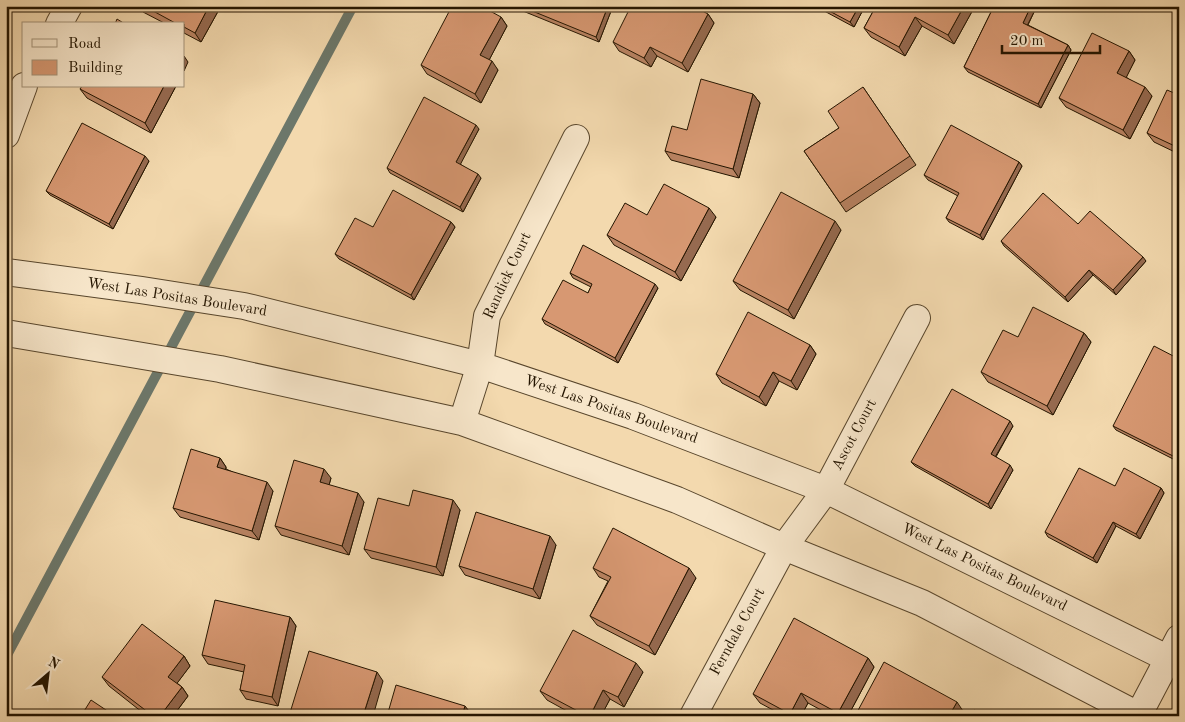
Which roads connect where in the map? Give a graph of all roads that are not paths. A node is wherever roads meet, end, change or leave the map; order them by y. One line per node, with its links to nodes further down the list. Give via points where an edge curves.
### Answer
1 (68, 6): 2 (street)
2 (59, 22)
3 (23, 88): 4 (street)
4 (6, 135)
5 (576, 138): 9 (street, Randick Court, via 486,316)
6 (6, 272): 9 (street, West Las Positas Boulevard, via 244,306)
7 (918, 318): 11 (street, Ascot Court)
8 (6, 333): 10 (street, via 220,369)
9 (480, 365): 10 (street, Randick Court); 11 (street, West Las Positas Boulevard, via 633,416)
10 (462, 422): 12 (street, via 677,500)
11 (826, 490): 12 (street, Ascot Court); 13 (street, West Las Positas Boulevard)
12 (784, 548): 14 (street, Ferndale Court); 15 (street, via 922,604)
13 (1175, 653): 15 (street)
14 (693, 716)
15 (1139, 716)

